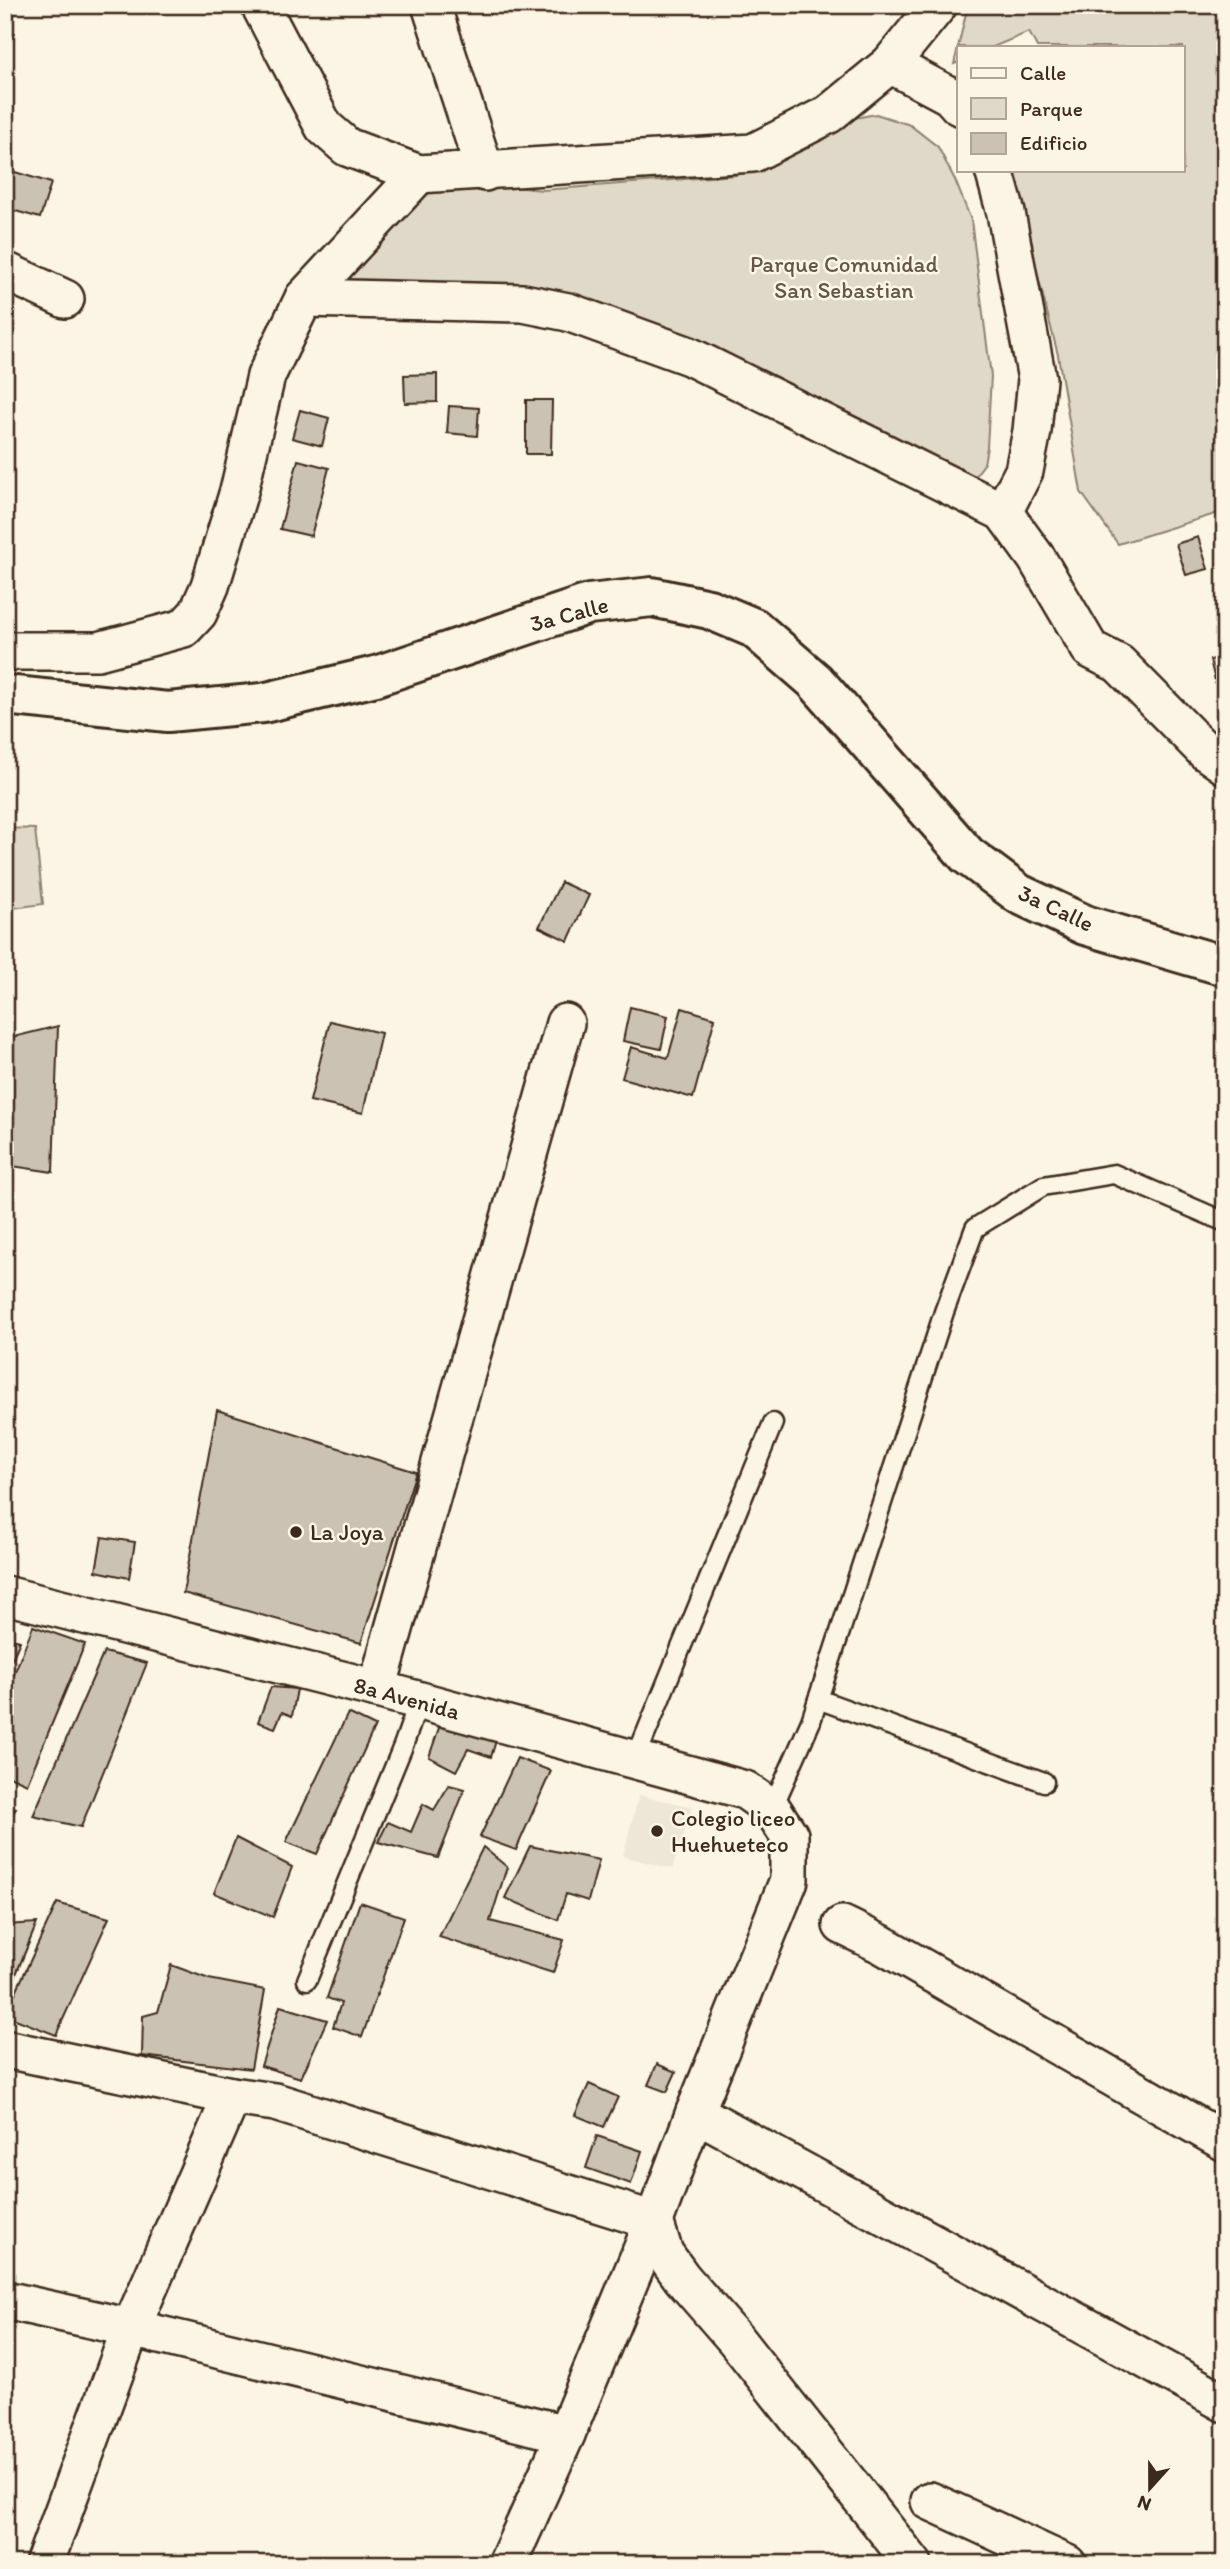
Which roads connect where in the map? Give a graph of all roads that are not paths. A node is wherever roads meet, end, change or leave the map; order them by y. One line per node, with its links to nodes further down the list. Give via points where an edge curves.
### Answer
1 (260, 5): 8 (street, via 324,127 347,147)
2 (431, 5): 6 (street)
3 (938, 5): 4 (street)
4 (890, 64): 5 (street); 6 (street, via 829,114 753,153)
5 (957, 104)
6 (485, 172): 8 (street)
7 (995, 172): 12 (street, via 1037,379 1024,471)
8 (419, 174): 10 (street)
9 (5, 271): 11 (street)
10 (304, 298): 12 (street, via 523,303 568,313 689,356); 13 (street, via 266,376 239,491 211,586 198,613 184,628 98,651)
11 (65, 299)
12 (1003, 512): 15 (street, via 1037,559 1090,649 1119,664 1205,751)
13 (5, 651)
14 (5, 695): 16 (street, 3a Calle, via 168,712 263,704 376,676 589,604 652,597 709,609 754,628 815,681 967,855 1019,894 1085,925)
15 (1225, 765)
16 (1225, 966)
17 (565, 1023): 21 (street)
18 (1225, 1222): 22 (lane, via 1114,1174 1043,1186 975,1228)
19 (773, 1423): 24 (lane)
20 (5, 1595): 21 (street, 8a Avenida)
21 (377, 1689): 23 (street, 8a Avenida)
22 (818, 1699): 25 (lane); 26 (lane)
23 (419, 1701): 24 (street, 8a Avenida); 28 (lane)
24 (635, 1760): 26 (street, 8a Avenida, via 745,1790)
25 (1044, 1782)
26 (780, 1822): 31 (street, via 789,1880)
27 (842, 1925): 32 (street)
28 (307, 1980)
29 (5, 2049): 30 (street)
30 (232, 2096): 33 (street, via 275,2102); 35 (street)
31 (695, 2112): 33 (street); 36 (street)
32 (1225, 2141)
33 (654, 2221): 37 (street); 41 (street, via 664,2253 682,2278)
34 (5, 2300): 35 (street)
35 (131, 2328): 37 (street); 39 (street)
36 (1225, 2403)
37 (566, 2434): 40 (street)
38 (930, 2501): 42 (street)
39 (44, 2564)
40 (507, 2564)
41 (913, 2564)
42 (1067, 2564)

